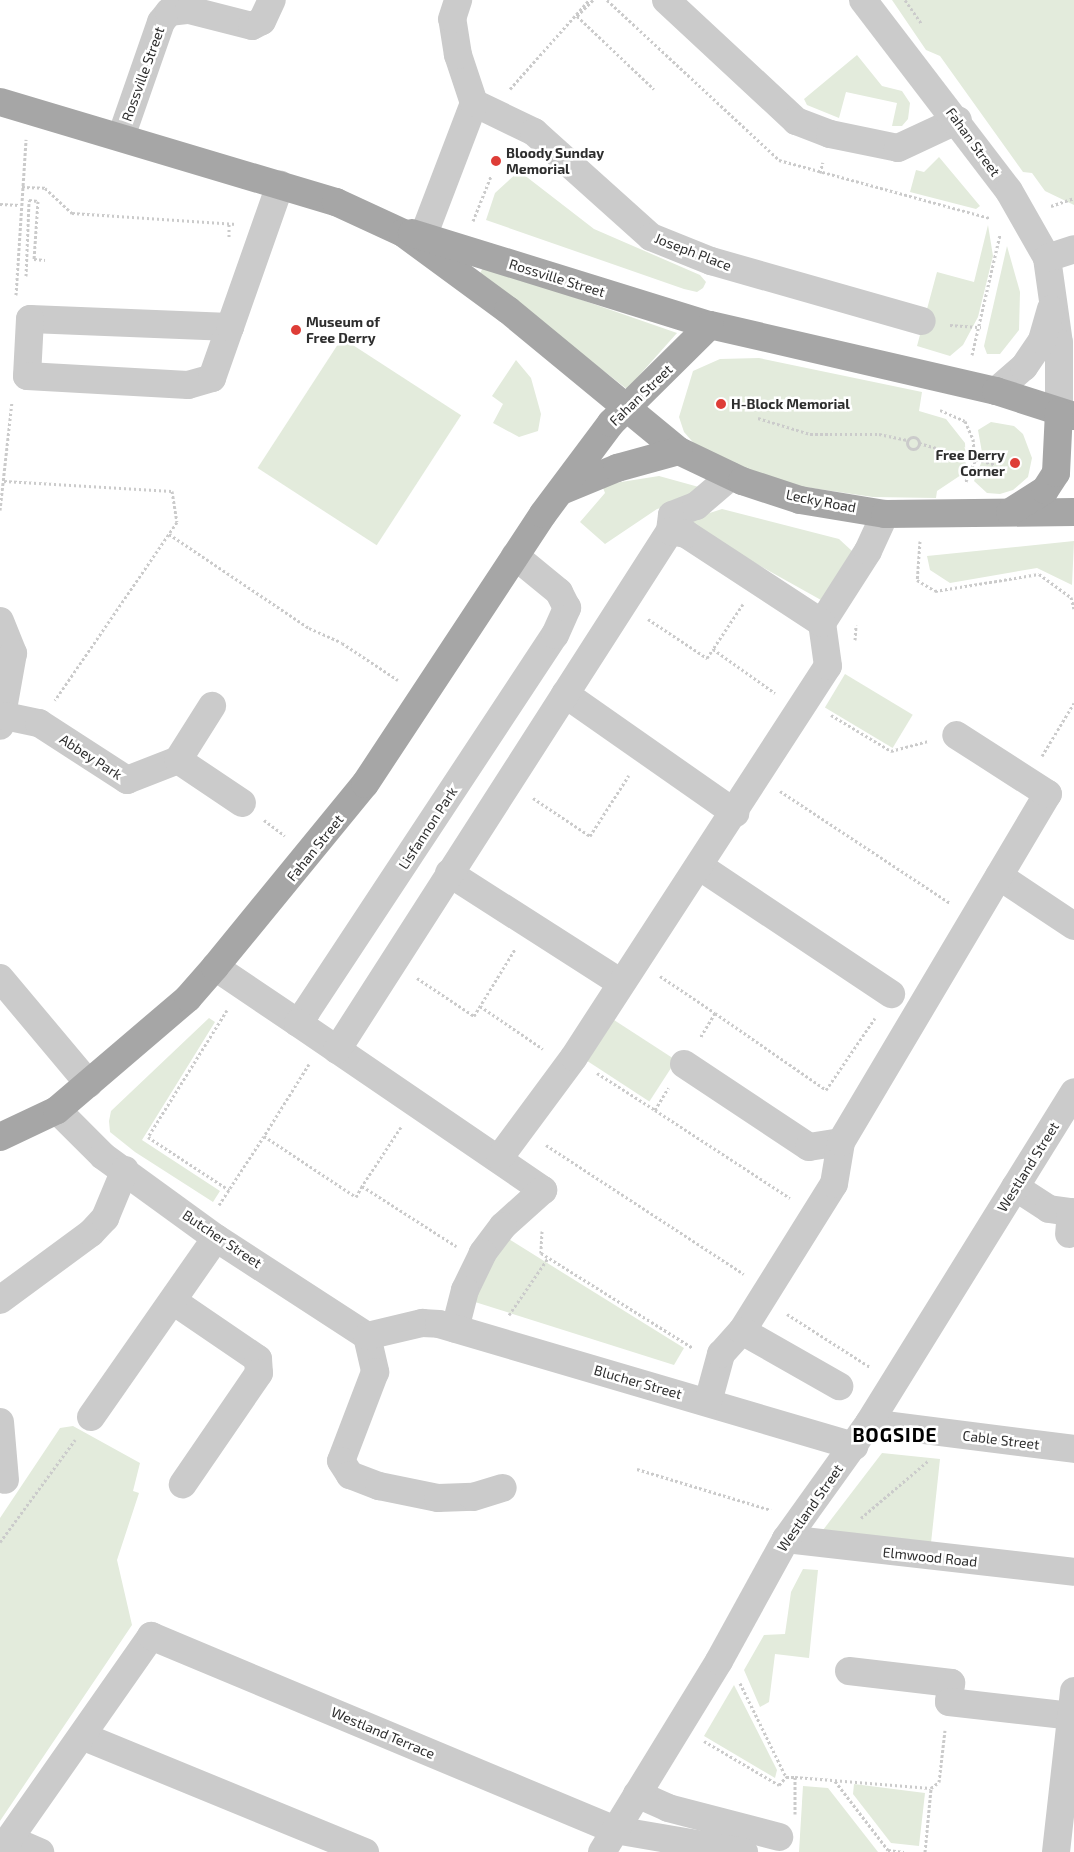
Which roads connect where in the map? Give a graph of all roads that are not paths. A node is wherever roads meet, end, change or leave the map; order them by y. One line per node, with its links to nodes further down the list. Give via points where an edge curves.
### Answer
1 (272, 0): 8 (street, Rossville Street, via 262,22 252,26 189,10 169,12 161,22)
2 (458, 0): 6 (street, via 452,19 458,56)
3 (666, 0): 7 (street, via 796,121 830,134 898,148)
4 (863, 0): 7 (street, Fahan Street)
5 (0, 102): 8 (main road, Rossville Street)
6 (482, 108): 10 (street); 14 (street, Joseph Place, via 534,132 651,237 711,262)
7 (958, 120): 12 (street, Fahan Street, via 1009,190)
8 (121, 137): 9 (main road, Rossville Street)
9 (280, 185): 10 (main road, Rossville Street); 16 (street)
10 (420, 226): 15 (main road, Rossville Street); 18 (main road, Rossville Street, via 508,310)
11 (1074, 249): 12 (street)
12 (1048, 258): 13 (street, Fahan Street)
13 (1053, 300): 17 (street, Fahan Street, via 1042,340 1024,367); 19 (street, Fahan Street)
14 (922, 321)
15 (710, 325): 17 (main road); 18 (main road, Fahan Street)
16 (230, 327): 16 (street, via 30,320 27,376 188,385 212,378)
17 (996, 391): 19 (main road)
18 (623, 410): 20 (main road, Lecky Road); 22 (main road, Fahan Street)
19 (1067, 414): 23 (main road, Lecky Road, via 1056,473 1045,490)
20 (679, 451): 21 (main road, Lecky Road); 22 (main road, via 616,468)
21 (731, 476): 25 (main road, Lecky Road, via 800,500); 26 (street, via 696,506 672,515)
22 (559, 492): 27 (main road, Fahan Street)
23 (1010, 512): 24 (main road, Lecky Road); 25 (main road, Lecky Road, via 934,516)
24 (1074, 512)
25 (885, 514): 29 (street, via 868,551)
26 (670, 531): 29 (street, via 686,534); 30 (street)
27 (515, 556): 41 (main road, Fahan Street, via 311,856); 45 (street, Lisfannon Park, via 559,592 566,608 554,635)
28 (0, 621): 32 (street, via 14,653)
29 (822, 623): 36 (street, via 828,666)
30 (566, 694): 36 (street); 38 (street)
31 (212, 706): 34 (street)
32 (2, 721): 34 (street, Abbey Park, via 39,723 127,780)
33 (956, 735): 39 (street, via 1048,794)
34 (178, 760): 35 (street)
35 (242, 803)
36 (735, 813): 37 (street)
37 (700, 866): 43 (street); 44 (street)
38 (449, 873): 43 (street); 46 (street, via 392,962)
39 (999, 876): 40 (street); 52 (street)
40 (1074, 926)
41 (215, 968): 45 (street); 48 (main road, Fahan Street, via 188,998)
42 (0, 978): 48 (street)
43 (621, 984): 53 (street)
44 (891, 994)
45 (298, 1023): 46 (street)
46 (330, 1045): 53 (street)
47 (684, 1064): 52 (street, via 809,1147)
48 (88, 1084): 50 (main road, Fahan Street)
49 (1074, 1092): 55 (street, Westland Street)
50 (57, 1110): 51 (main road, Fahan Street); 54 (street, Butcher Street, via 103,1156)
51 (0, 1137)
52 (841, 1142): 61 (street, via 834,1184)
53 (500, 1157): 60 (street, via 543,1190 503,1226 478,1261 464,1290)
54 (125, 1170): 56 (street, Butcher Street); 58 (street, via 105,1218 91,1234)
55 (1015, 1187): 57 (street, via 1049,1209 1071,1212); 67 (street, Westland Street)
56 (210, 1233): 59 (street); 62 (street, Butcher Street)
57 (1069, 1234)
58 (0, 1300)
59 (173, 1301): 65 (street); 71 (street, via 258,1359 260,1374)
60 (455, 1329): 62 (street, Blucher Street, via 422,1323); 64 (street, Blucher Street)
61 (742, 1331): 63 (street); 64 (street, via 733,1336 718,1364)
62 (367, 1336): 72 (street, via 375,1372 342,1461 350,1475 379,1486 438,1498 473,1497)
63 (838, 1386)
64 (708, 1402): 68 (street, Blucher Street)
65 (91, 1417)
66 (0, 1422): 70 (street)
67 (869, 1423): 68 (street, Westland Street); 69 (street, Cable Street)
68 (854, 1446): 73 (street, Westland Street)
69 (1074, 1449)
70 (5, 1480)
71 (183, 1484)
72 (503, 1488)
73 (794, 1529): 74 (street, Elmwood Road, via 828,1546); 78 (street, Westland Street, via 719,1661)
74 (1074, 1572)
75 (849, 1671): 76 (street, via 951,1684 949,1702)
76 (1073, 1703): 85 (street)
77 (82, 1736): 80 (street, Westland Terrace, via 151,1636); 81 (street); 83 (street)
78 (637, 1794): 79 (street, via 668,1808); 80 (street, Westland Street)
79 (787, 1830)
80 (608, 1841): 84 (street, Westland Terrace)
81 (4, 1846): 82 (street)
82 (40, 1852)
83 (364, 1852)
84 (744, 1852)
85 (1056, 1852)

